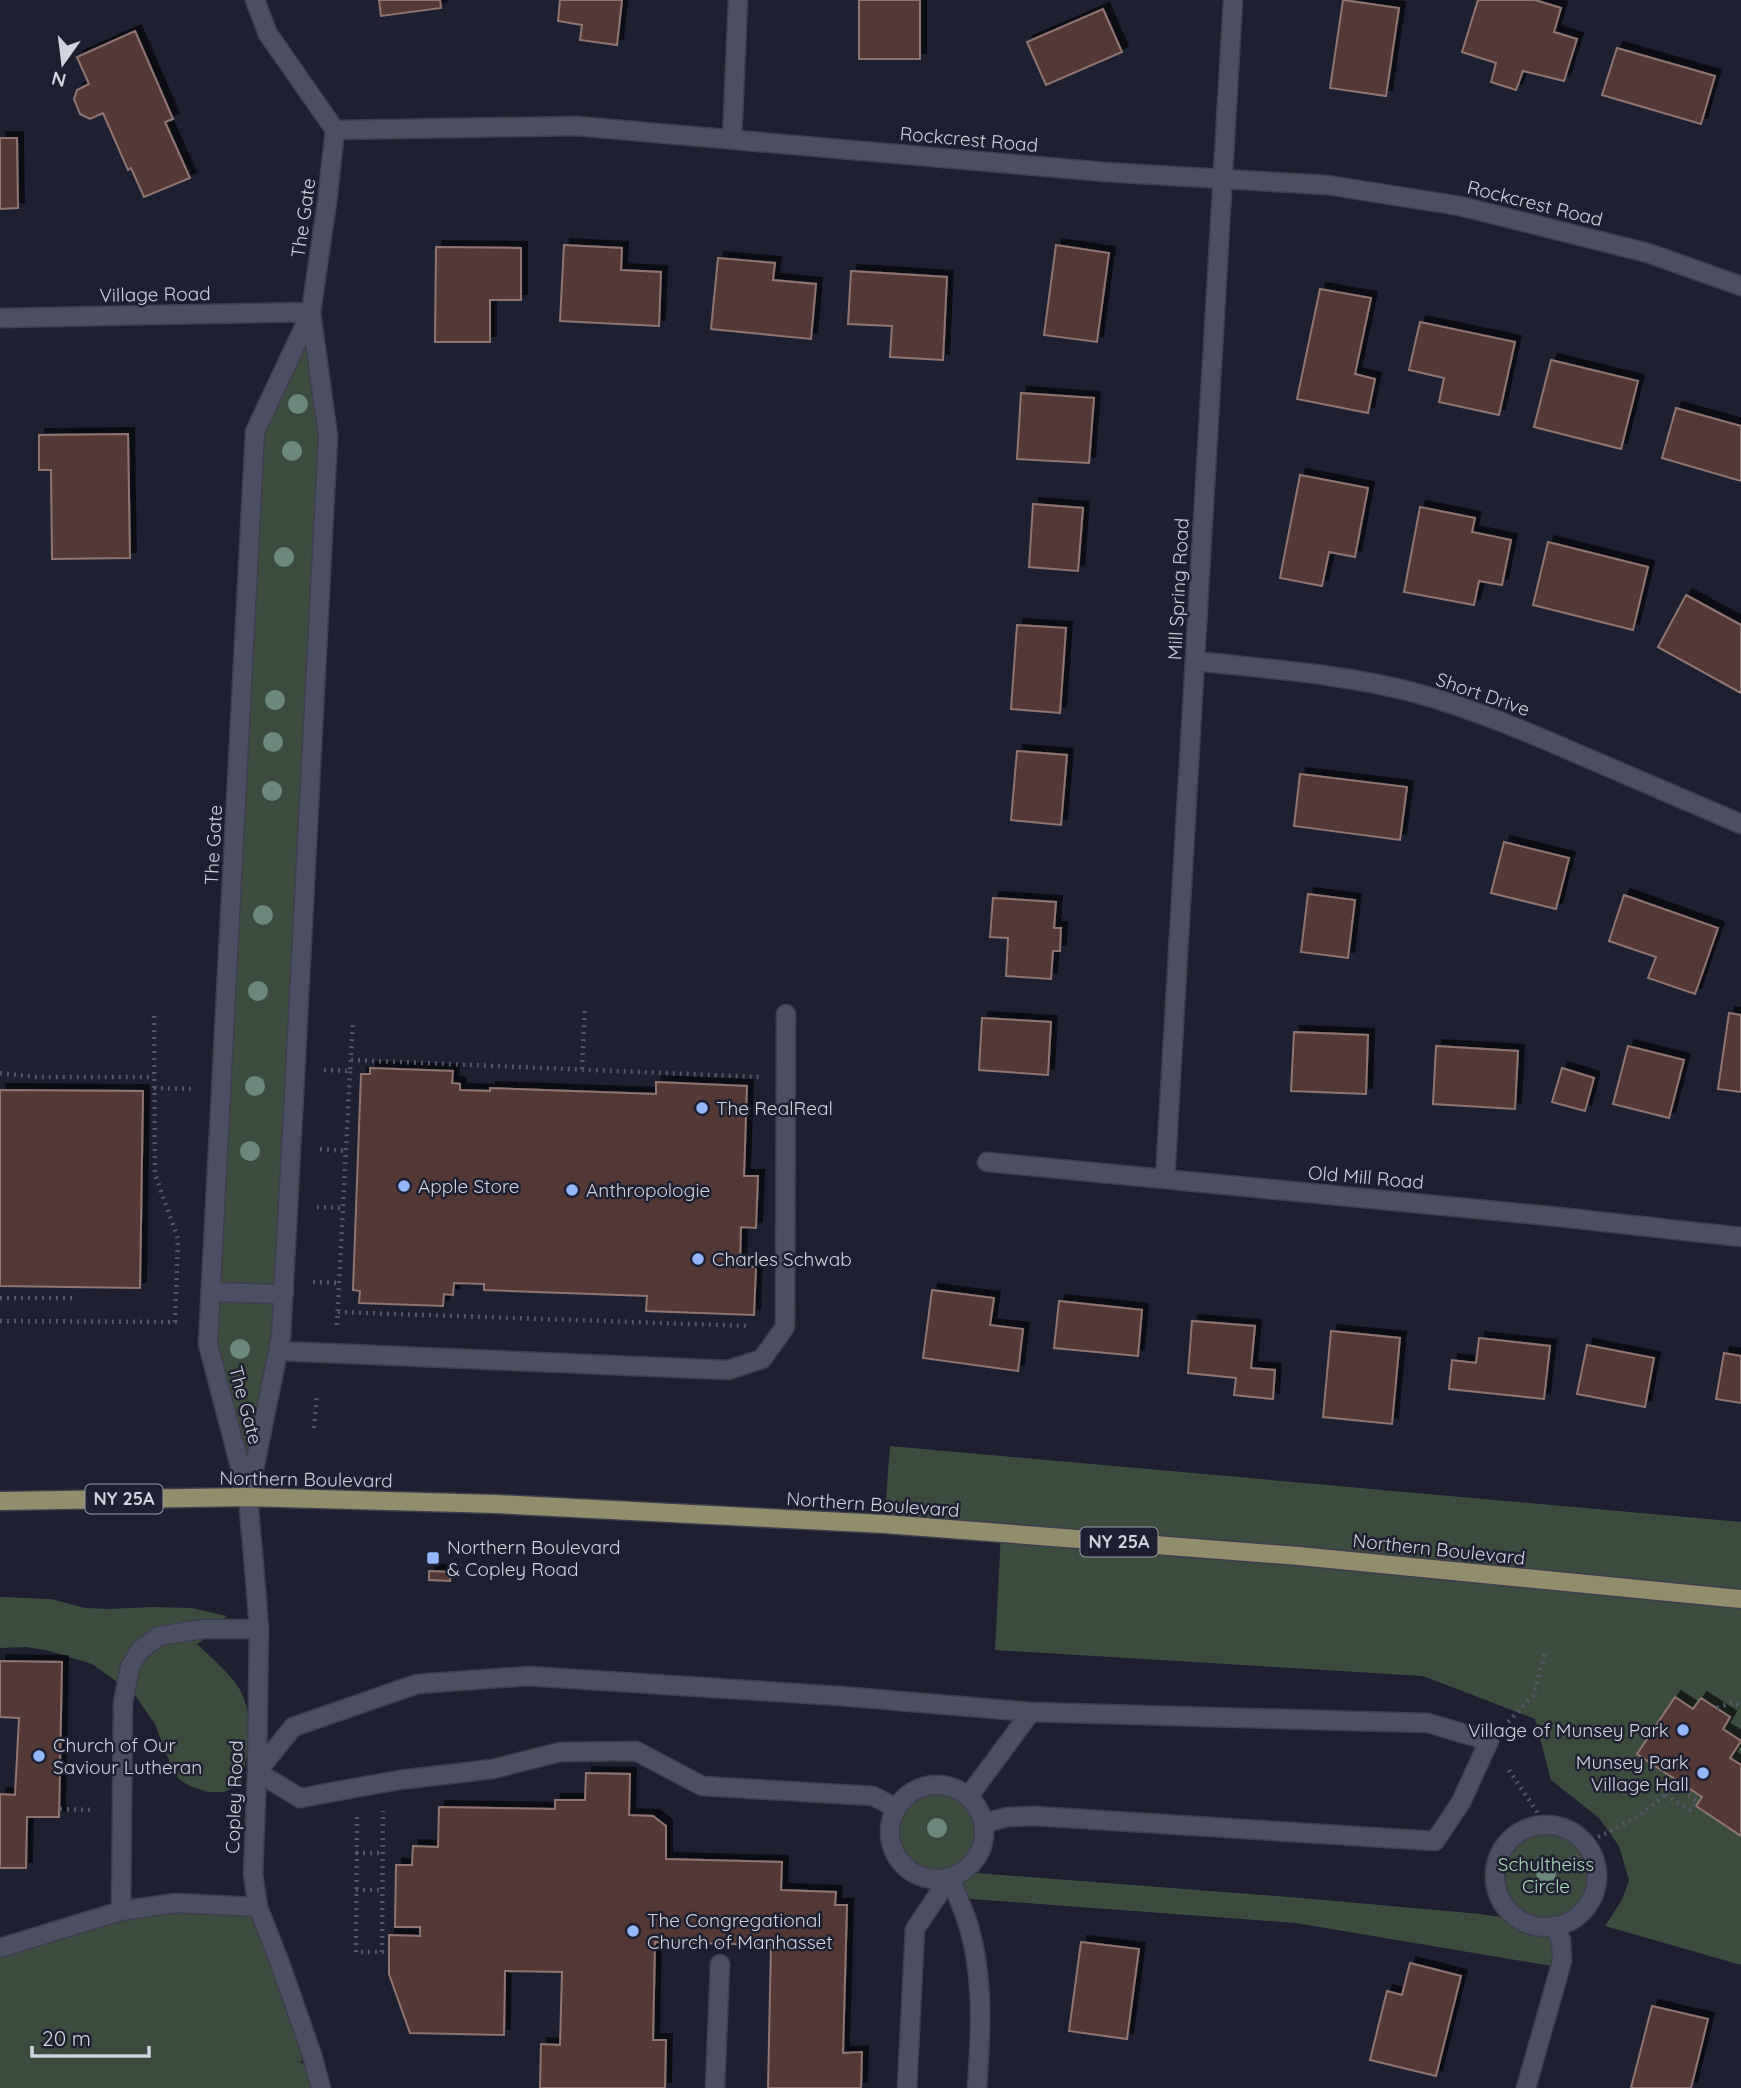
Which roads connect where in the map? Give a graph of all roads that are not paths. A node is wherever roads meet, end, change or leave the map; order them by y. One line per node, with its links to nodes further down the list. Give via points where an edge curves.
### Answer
1 (255, 0): 4 (street, via 268,34)
2 (738, 0): 5 (street)
3 (1233, 0): 6 (street, Mill Spring Road)
4 (335, 130): 5 (street, Rockcrest Road, via 576,126); 8 (street, The Gate)
5 (732, 139): 6 (street, Rockcrest Road)
6 (1223, 178): 7 (street, Rockcrest Road, via 1327,185 1460,206 1648,254); 10 (street, Mill Spring Road)
7 (1741, 286)
8 (311, 312): 9 (street, Village Road); 16 (street, The Gate, via 256,432); 17 (street, The Gate, via 328,436)
9 (0, 318)
10 (1195, 661): 11 (street, Short Drive, via 1331,676 1418,694 1532,734); 14 (street, Mill Spring Road)
11 (1741, 824)
12 (786, 1014): 18 (street, via 785,1327 762,1359 728,1370)
13 (988, 1162): 14 (street, Old Mill Road)
14 (1165, 1180): 15 (street, Old Mill Road)
15 (1741, 1237)
16 (211, 1292): 17 (street); 19 (street, The Gate, via 208,1344)
17 (284, 1294): 18 (street, The Gate)
18 (279, 1351): 19 (street, The Gate)
19 (248, 1497): 20 (main road, Northern Boulevard / NY 25A); 21 (main road, Northern Boulevard / NY 25A, via 496,1504 897,1525 1298,1556); 22 (street, Copley Road)
20 (0, 1501)
21 (1741, 1599)
22 (259, 1629): 24 (street, Copley Road); 30 (street, via 202,1629 159,1636 141,1650 130,1667 123,1703)
23 (1031, 1712): 24 (street, via 528,1676 418,1684 293,1727); 25 (street); 27 (street, via 1429,1723 1489,1741 1461,1802 1435,1841 1034,1816)
24 (257, 1772): 26 (street, via 300,1798 493,1769 559,1752 636,1751 702,1786 873,1796); 29 (street, Copley Road, via 252,1861)
25 (968, 1797): 26 (street, via 955,1789 929,1786 916,1790); 27 (street)
26 (896, 1808): 28 (street, via 890,1823 895,1855 919,1876)
27 (983, 1823): 28 (street, via 984,1837 973,1862)
28 (950, 1877): 36 (street, via 915,1928); 37 (street, via 968,1924 978,1969)
29 (258, 1907): 30 (street, via 175,1903); 34 (street, Copley Road, via 304,2030)
30 (121, 1911): 32 (street)
31 (1554, 1927): 31 (street, via 1520,1920 1507,1909 1495,1876 1505,1845 1528,1827 1545,1824 1578,1835 1596,1863 1598,1880 1584,1911); 38 (street, via 1561,1940 1562,1961)
32 (0, 1948)
33 (720, 1964): 35 (street)
34 (320, 2088)
35 (715, 2088)
36 (907, 2088)
37 (977, 2088)
38 (1526, 2088)

